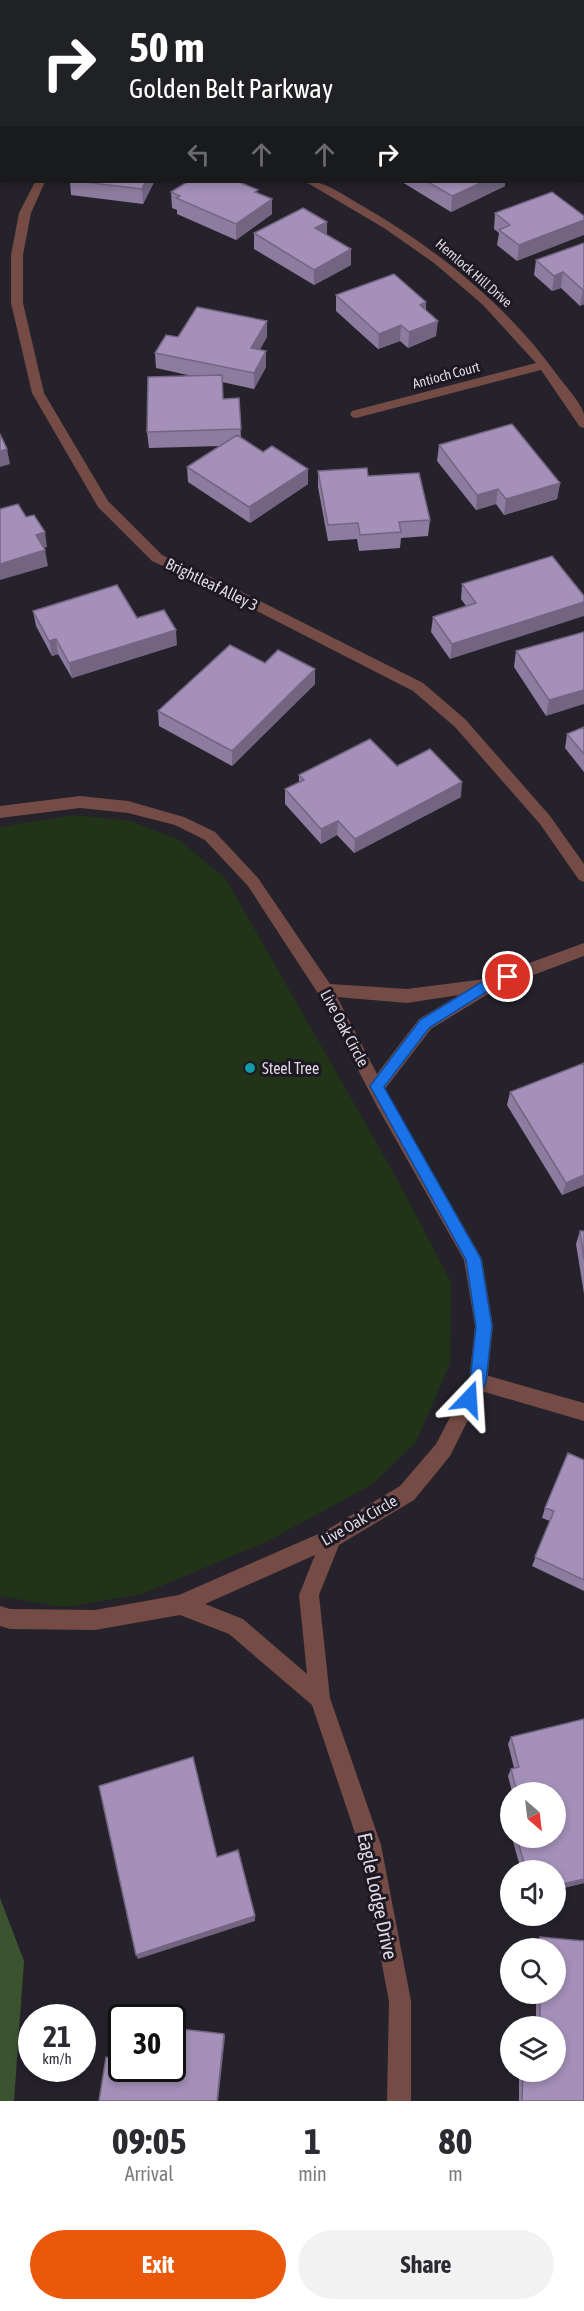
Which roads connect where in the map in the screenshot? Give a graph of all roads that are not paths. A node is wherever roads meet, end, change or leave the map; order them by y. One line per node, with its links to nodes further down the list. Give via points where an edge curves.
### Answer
1 (40, 183): 7 (street, Brightleaf Alley 3, via 25,213 17,255 17,303 38,393 103,504 157,558 418,687 460,723 545,820)
2 (313, 183): 3 (street, Hemlock Hill Drive, via 414,242 456,273)
3 (544, 365): 4 (street, Antioch Court); 5 (street, Hemlock Hill Drive)
4 (356, 414)
5 (584, 424)
6 (0, 812): 10 (street, Live Oak Circle, via 80,802 128,807 180,821 210,836 254,882)
7 (584, 876)
8 (584, 948): 9 (street)
9 (489, 984): 10 (street, via 407,996); 11 (street, via 425,1024)
10 (325, 990): 11 (street, Live Oak Circle)
11 (377, 1086): 12 (street, Live Oak Circle, via 473,1259 484,1326)
12 (478, 1382): 13 (street); 14 (street, Live Oak Circle, via 443,1450 407,1493)
13 (584, 1412)
14 (332, 1538): 15 (street, Live Oak Circle); 17 (street, Eagle Lodge Drive, via 309,1595)
15 (180, 1605): 16 (street, Live Oak Circle, via 95,1620); 17 (street, via 236,1626)
16 (0, 1616)
17 (320, 1698): 18 (street, Eagle Lodge Drive, via 370,1845 400,2001)
18 (399, 2101)

